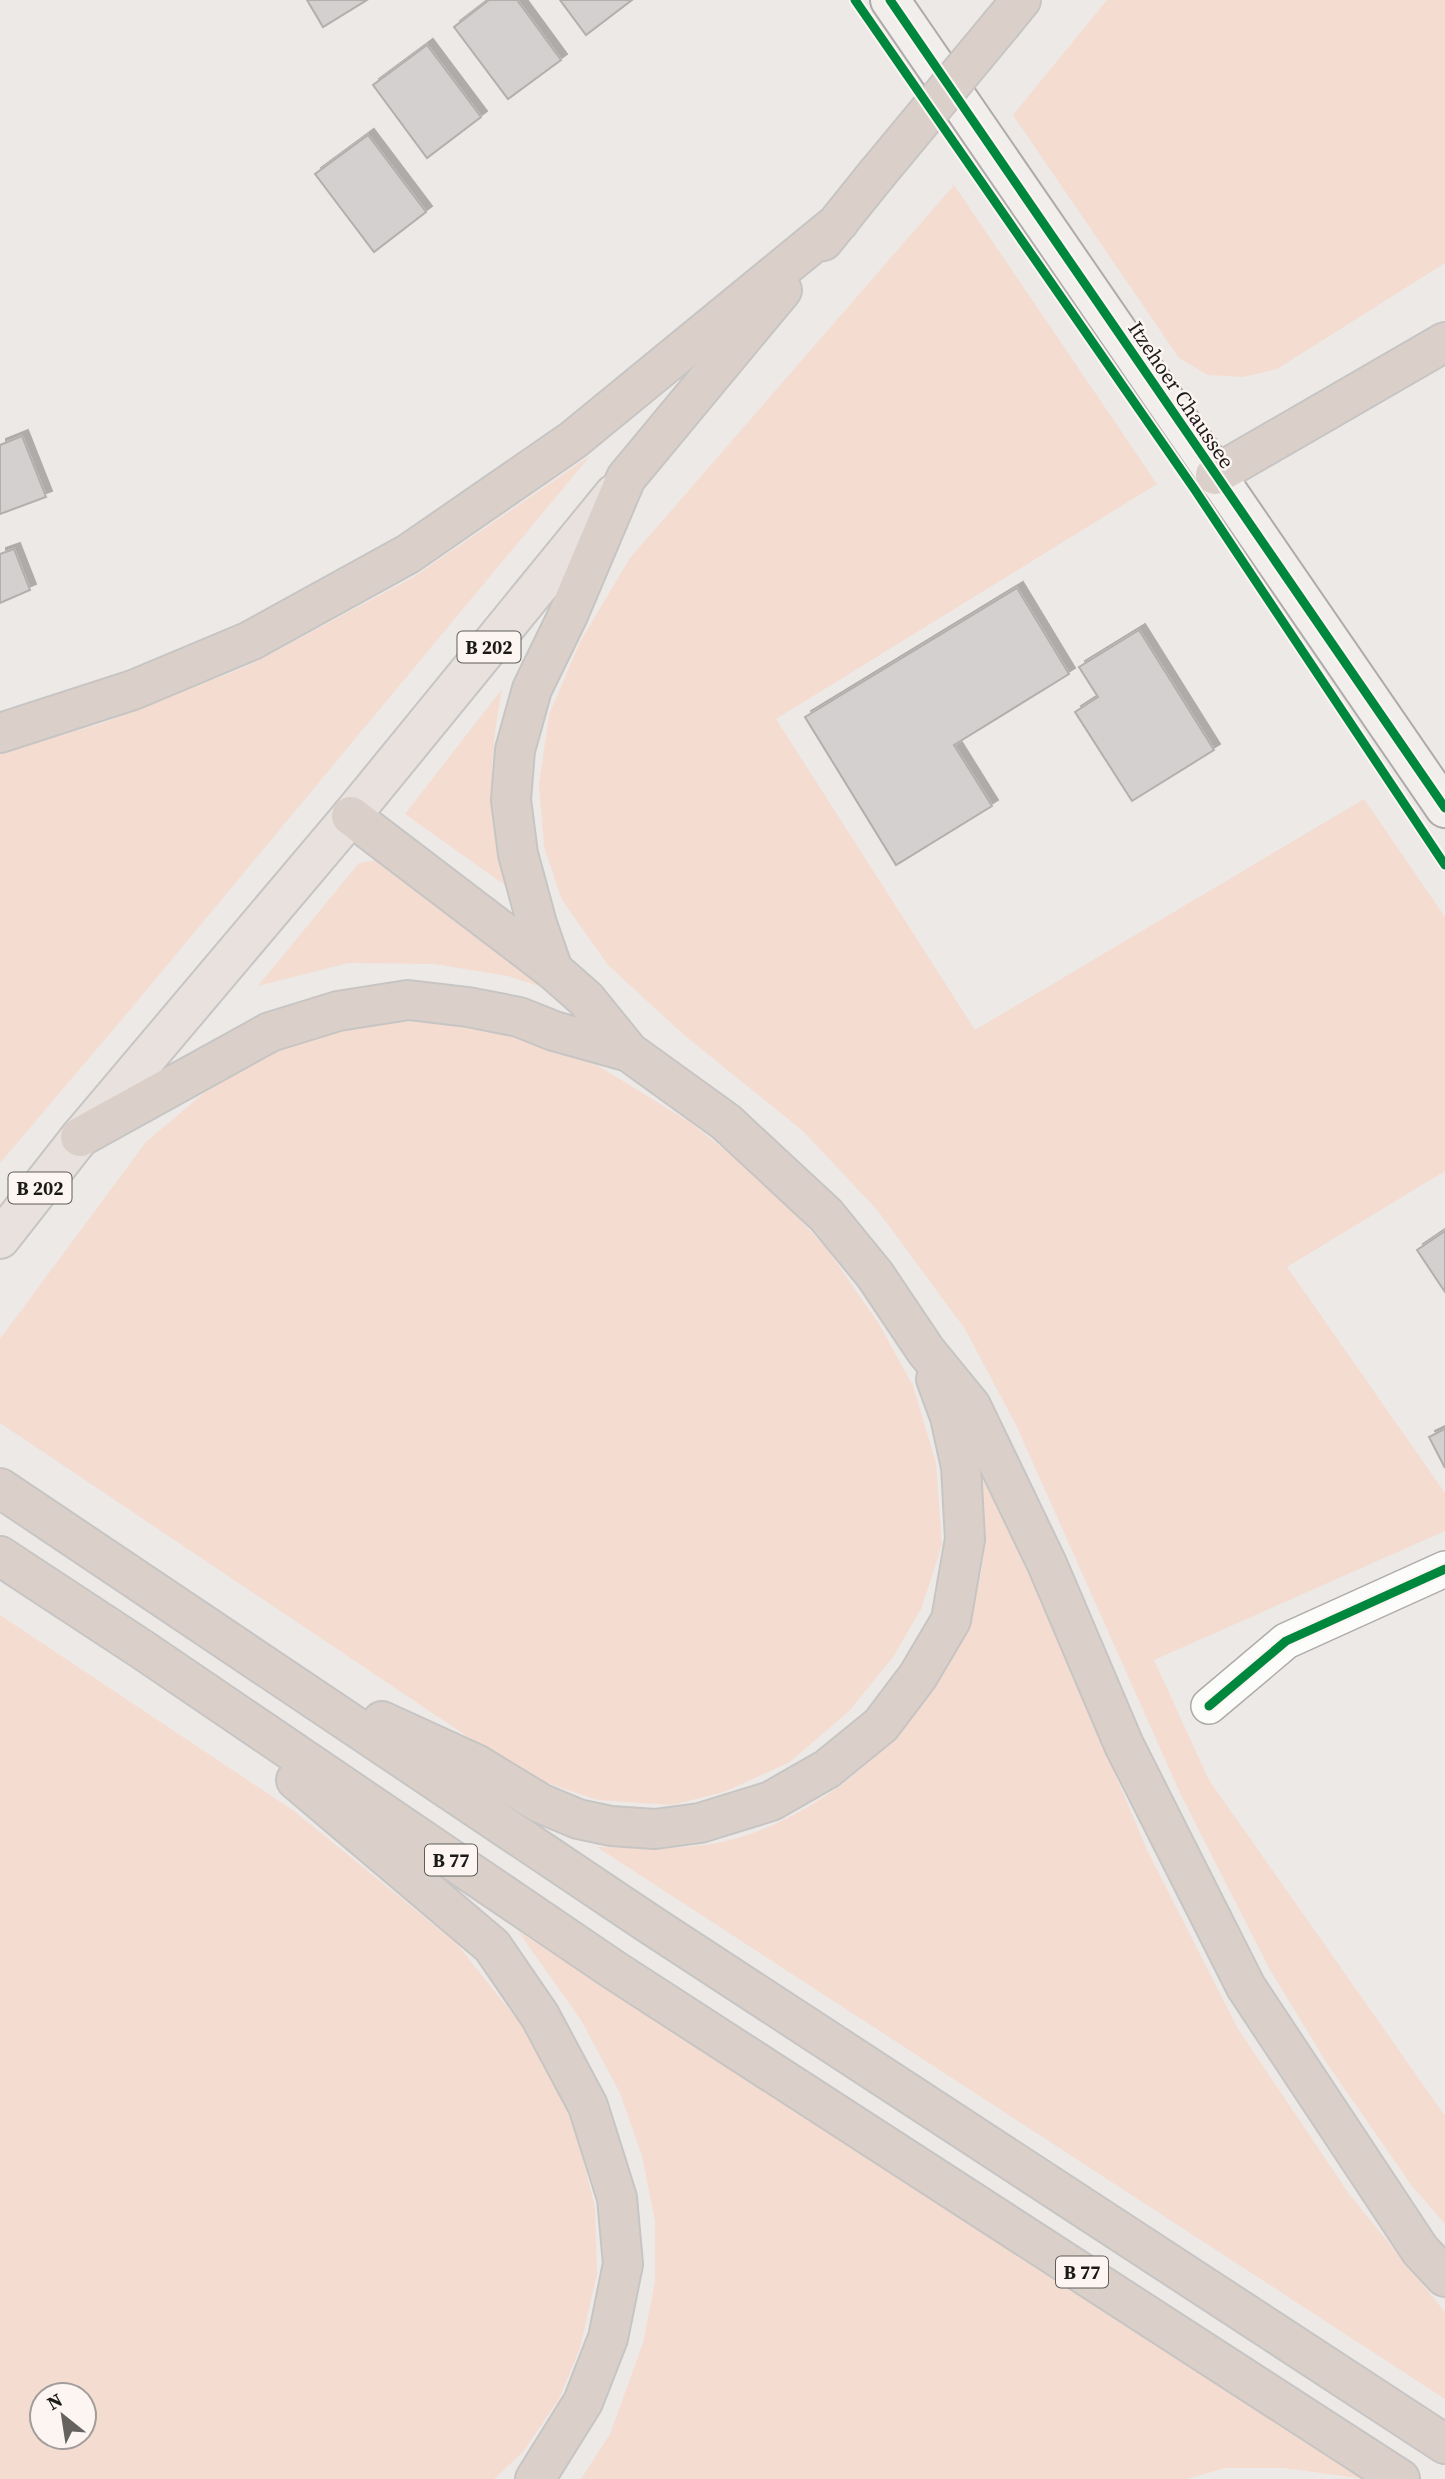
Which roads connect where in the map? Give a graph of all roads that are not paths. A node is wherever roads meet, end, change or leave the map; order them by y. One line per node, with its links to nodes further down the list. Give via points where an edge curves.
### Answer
1 (890, 0): 5 (street, Itzehoer Chaussee)
2 (1012, 11): 3 (highway, B 202, bridge)
3 (839, 222): 6 (highway, B 202); 7 (highway, via 573,440 408,554 250,641 133,690)
4 (1445, 342): 5 (highway)
5 (1215, 475): 8 (street, Itzehoer Chaussee)
6 (626, 478): 9 (main road, B 202); 10 (highway, via 532,689 515,750 511,800 518,854)
7 (0, 733)
8 (1445, 808)
9 (351, 816): 10 (highway); 12 (main road, B 202)
10 (553, 970): 11 (highway, via 586,999)
11 (629, 1052): 12 (highway, via 519,1017 408,1000 338,1011 270,1032); 14 (highway, via 726,1122 826,1214 875,1275)
12 (79, 1137): 13 (main road, B 202)
13 (0, 1239)
14 (926, 1351): 19 (highway, via 950,1417 961,1467 965,1539 951,1620 918,1676 881,1724 827,1769 771,1801 700,1823 655,1829 578,1819 540,1803 476,1764); 21 (highway, via 971,1406 1047,1564 1124,1745 1246,1987 1420,2250)
15 (0, 1488): 19 (highway, B 77)
16 (0, 1556): 18 (highway, B 77)
17 (1445, 1569): 20 (street, via 1286,1641)
18 (143, 1650): 23 (highway, via 492,1946 540,2016 588,2106 617,2198 623,2264 608,2339 583,2402); 24 (highway, B 77, via 727,2046)
19 (279, 1674): 22 (highway, B 77, via 648,1923)
20 (1209, 1706)
21 (1445, 2277)
22 (1445, 2444)
23 (535, 2479)
24 (1400, 2479)

